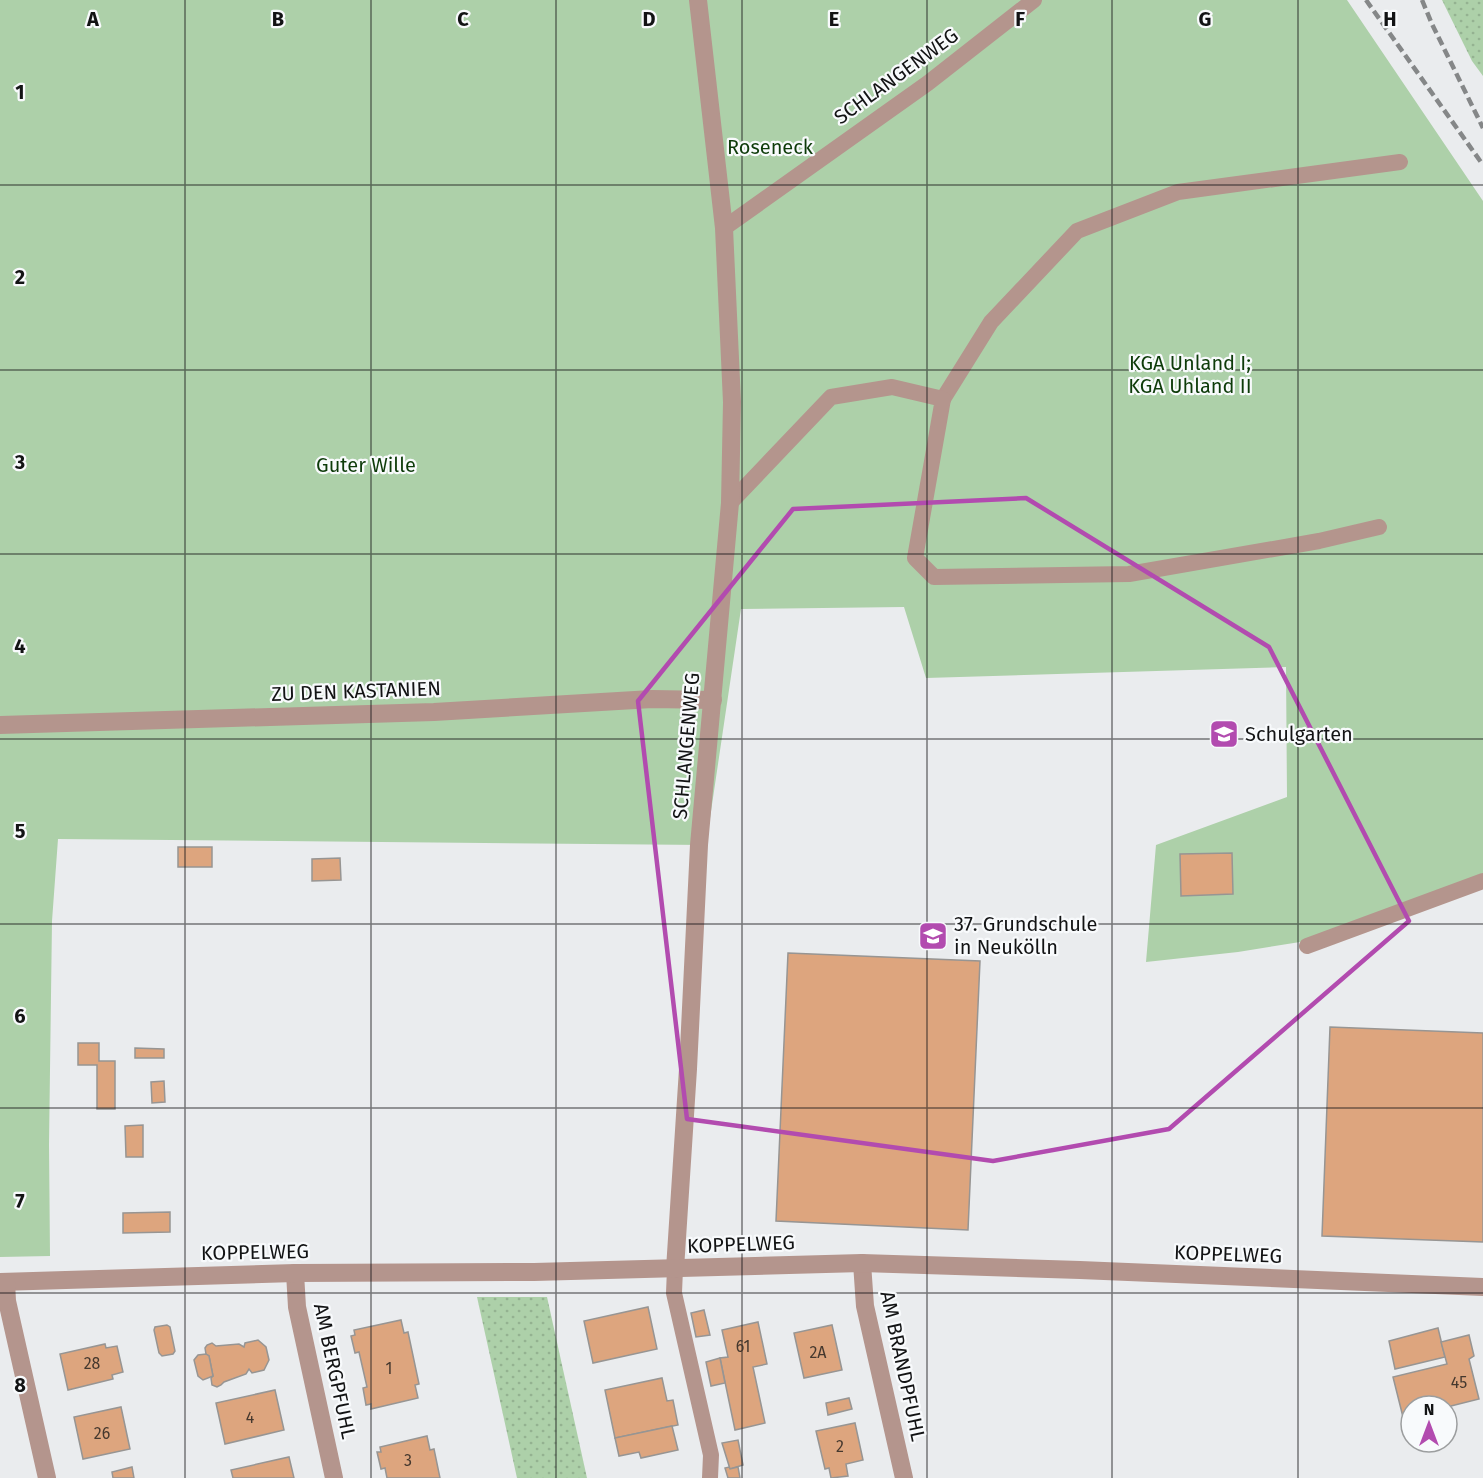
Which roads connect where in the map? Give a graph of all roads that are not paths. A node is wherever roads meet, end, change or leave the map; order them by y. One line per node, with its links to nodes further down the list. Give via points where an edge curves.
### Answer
1 (699, 0): 4 (street, SCHLANGENWEG)
2 (1034, 0): 4 (lane, SCHLANGENWEG, via 928,83)
3 (1401, 162): 5 (lane, via 1178,192 1077,231 991,322)
4 (724, 228): 6 (street, SCHLANGENWEG, via 732,402)
5 (943, 399): 6 (lane, via 892,387 831,397); 7 (lane, via 915,558 934,577 1129,574)
6 (730, 503): 8 (street, SCHLANGENWEG)
7 (1379, 527)
8 (713, 700): 9 (street, ZU DEN KASTANIEN, via 652,699 434,712); 13 (street, SCHLANGENWEG, via 699,845)
9 (0, 725)
10 (1483, 881): 11 (lane)
11 (1307, 946)
12 (862, 1263): 13 (street, KOPPELWEG); 16 (street, KOPPELWEG); 20 (street, AM BRANDPFUHL, via 865,1306)
13 (675, 1269): 14 (street, KOPPELWEG); 19 (lane, via 674,1293 711,1455)
14 (295, 1273): 15 (street, KOPPELWEG); 18 (street, AM BERGPFUHL, via 297,1307)
15 (3, 1282): 17 (street)
16 (1483, 1287)
17 (47, 1478)
18 (334, 1478)
19 (710, 1478)
20 (904, 1478)

